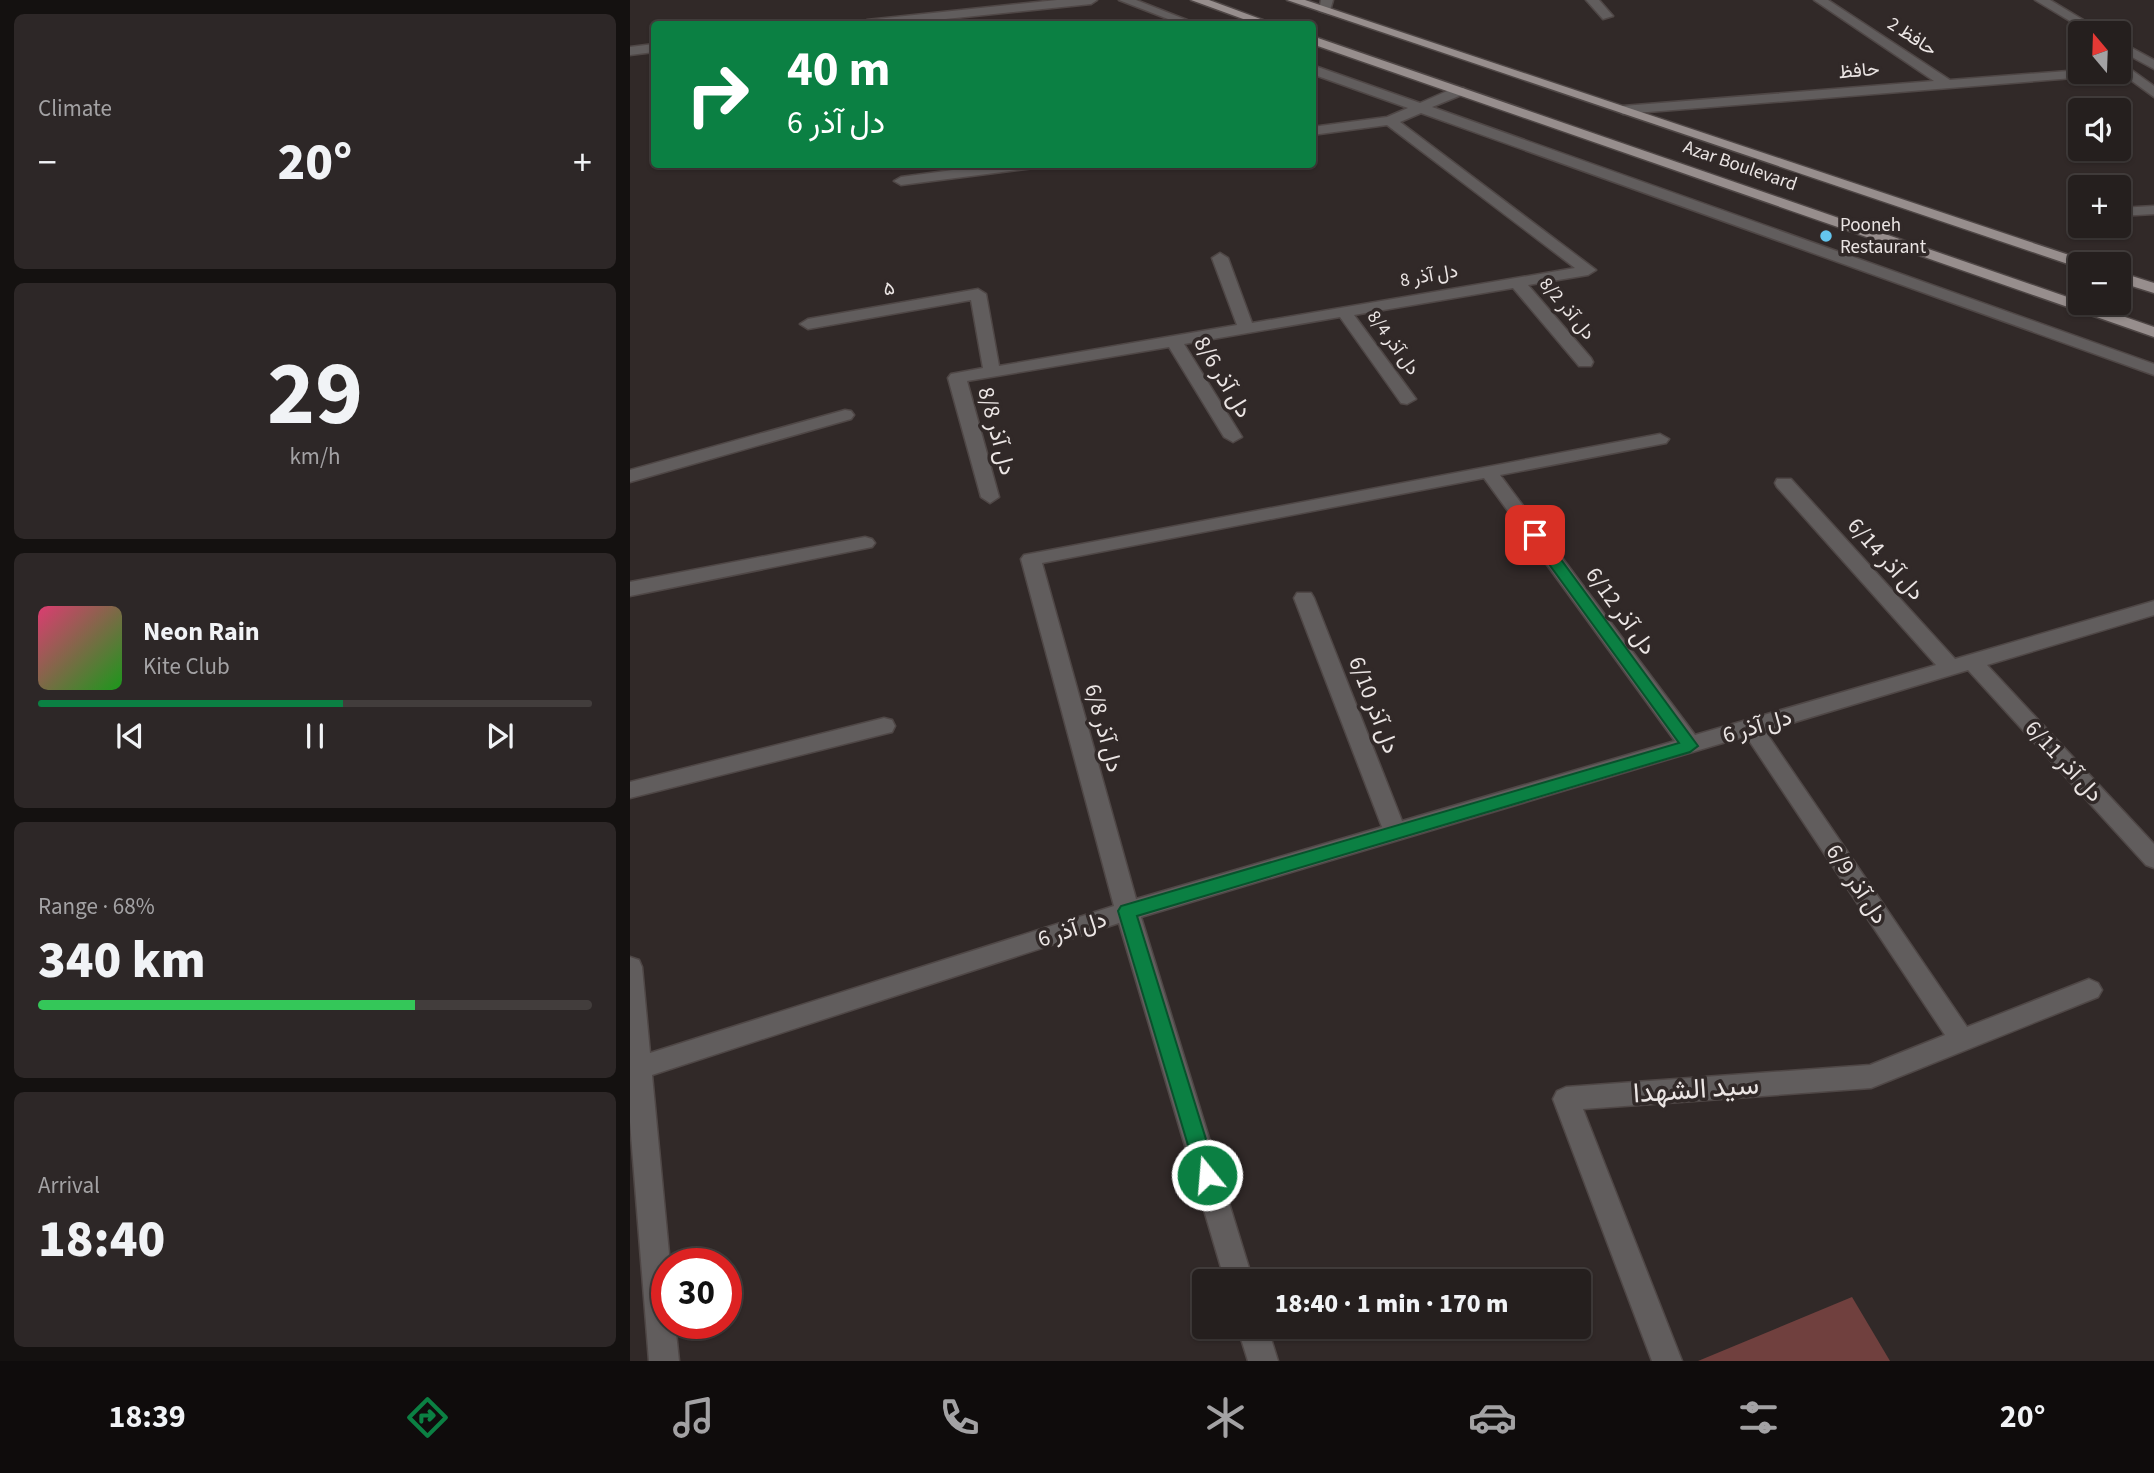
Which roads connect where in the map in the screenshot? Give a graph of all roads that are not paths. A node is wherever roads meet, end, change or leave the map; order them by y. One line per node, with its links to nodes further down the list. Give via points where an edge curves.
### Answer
1 (1091, 0): 10 (street)
2 (1125, 0): 11 (street)
3 (1197, 0): 12 (main road)
4 (1293, 0): 8 (main road, Azar Boulevard)
5 (1592, 0): 9 (street)
6 (1820, 0): 23 (street, حافظ 2)
7 (2041, 0): 13 (street)
8 (1326, 5): 27 (main road, Azar Boulevard)
9 (1607, 16)
10 (895, 21)
11 (1183, 21)
12 (1259, 21)
13 (2078, 21)
14 (1316, 41): 24 (main road, Azar Boulevard)
15 (651, 48): 16 (street)
16 (630, 51)
17 (2132, 53): 18 (street)
18 (2154, 66): 19 (street)
19 (2132, 69)
20 (1316, 70): 26 (street)
21 (2068, 74): 23 (street, حافظ)
22 (2132, 77): 25 (street)
23 (1947, 84): 27 (street, حافظ)
24 (1459, 91): 26 (street); 42 (main road, Azar Boulevard)
25 (2154, 93)
26 (1420, 108): 28 (street); 45 (street)
27 (1623, 110): 35 (main road, Azar Boulevard)
28 (1390, 121): 29 (street); 37 (street, دل آذر 8, via 1588,270)
29 (1316, 130)
30 (1003, 168): 31 (street)
31 (901, 181)
32 (2154, 210): 33 (street)
33 (2131, 211)
34 (1220, 258): 41 (street)
35 (2068, 259)
36 (2131, 281): 38 (main road)
37 (1517, 282): 39 (street, دل آذر 8); 44 (street, دل آذر 8/2)
38 (2154, 288)
39 (1344, 312): 41 (street, دل آذر 8); 48 (street, دل آذر 8/4)
40 (808, 324): 46 (street, ۵, via 978,295)
41 (1246, 328): 43 (street, دل آذر 8)
42 (2154, 332)
43 (1174, 341): 46 (street, دل آذر 8); 50 (street, دل آذر 8/6)
44 (1585, 362)
45 (2154, 370)
46 (992, 372): 47 (street, دل آذر 8)
47 (957, 378): 55 (street, دل آذر 8/8)
48 (1407, 400)
49 (845, 415): 53 (street)
50 (1233, 438)
51 (1660, 439): 52 (street)
52 (1488, 471): 63 (street, دل آذر 6/12); 67 (street, دل آذر 6/8, via 1031,559)
53 (630, 476)
54 (1784, 483): 60 (street, دل آذر 6/14)
55 (990, 497)
56 (865, 543): 57 (street)
57 (630, 589)
58 (1304, 598): 65 (street, دل آذر 6/10)
59 (2154, 608): 60 (street, دل آذر 6)
60 (1962, 666): 62 (street, دل آذر 6); 66 (street, دل آذر 6/11)
61 (884, 726): 64 (street)
62 (1751, 727): 63 (street, دل آذر 6); 70 (street, دل آذر 6/9)
63 (1690, 746): 65 (street, دل آذر 6)
64 (630, 790)
65 (1395, 832): 67 (street, دل آذر 6)
66 (2154, 859)
67 (1127, 911): 71 (street, دل آذر 6); 72 (street, دل آذر 6/8)
68 (630, 967): 71 (street)
69 (2089, 990): 70 (street, سید الشهدا)
70 (1962, 1040): 76 (street, سید الشهدا, via 1871,1076 1566,1099)
71 (634, 1069): 74 (street)
72 (1235, 1269)
73 (1256, 1339): 75 (street)
74 (664, 1361)
75 (1263, 1361)
76 (1667, 1361)

